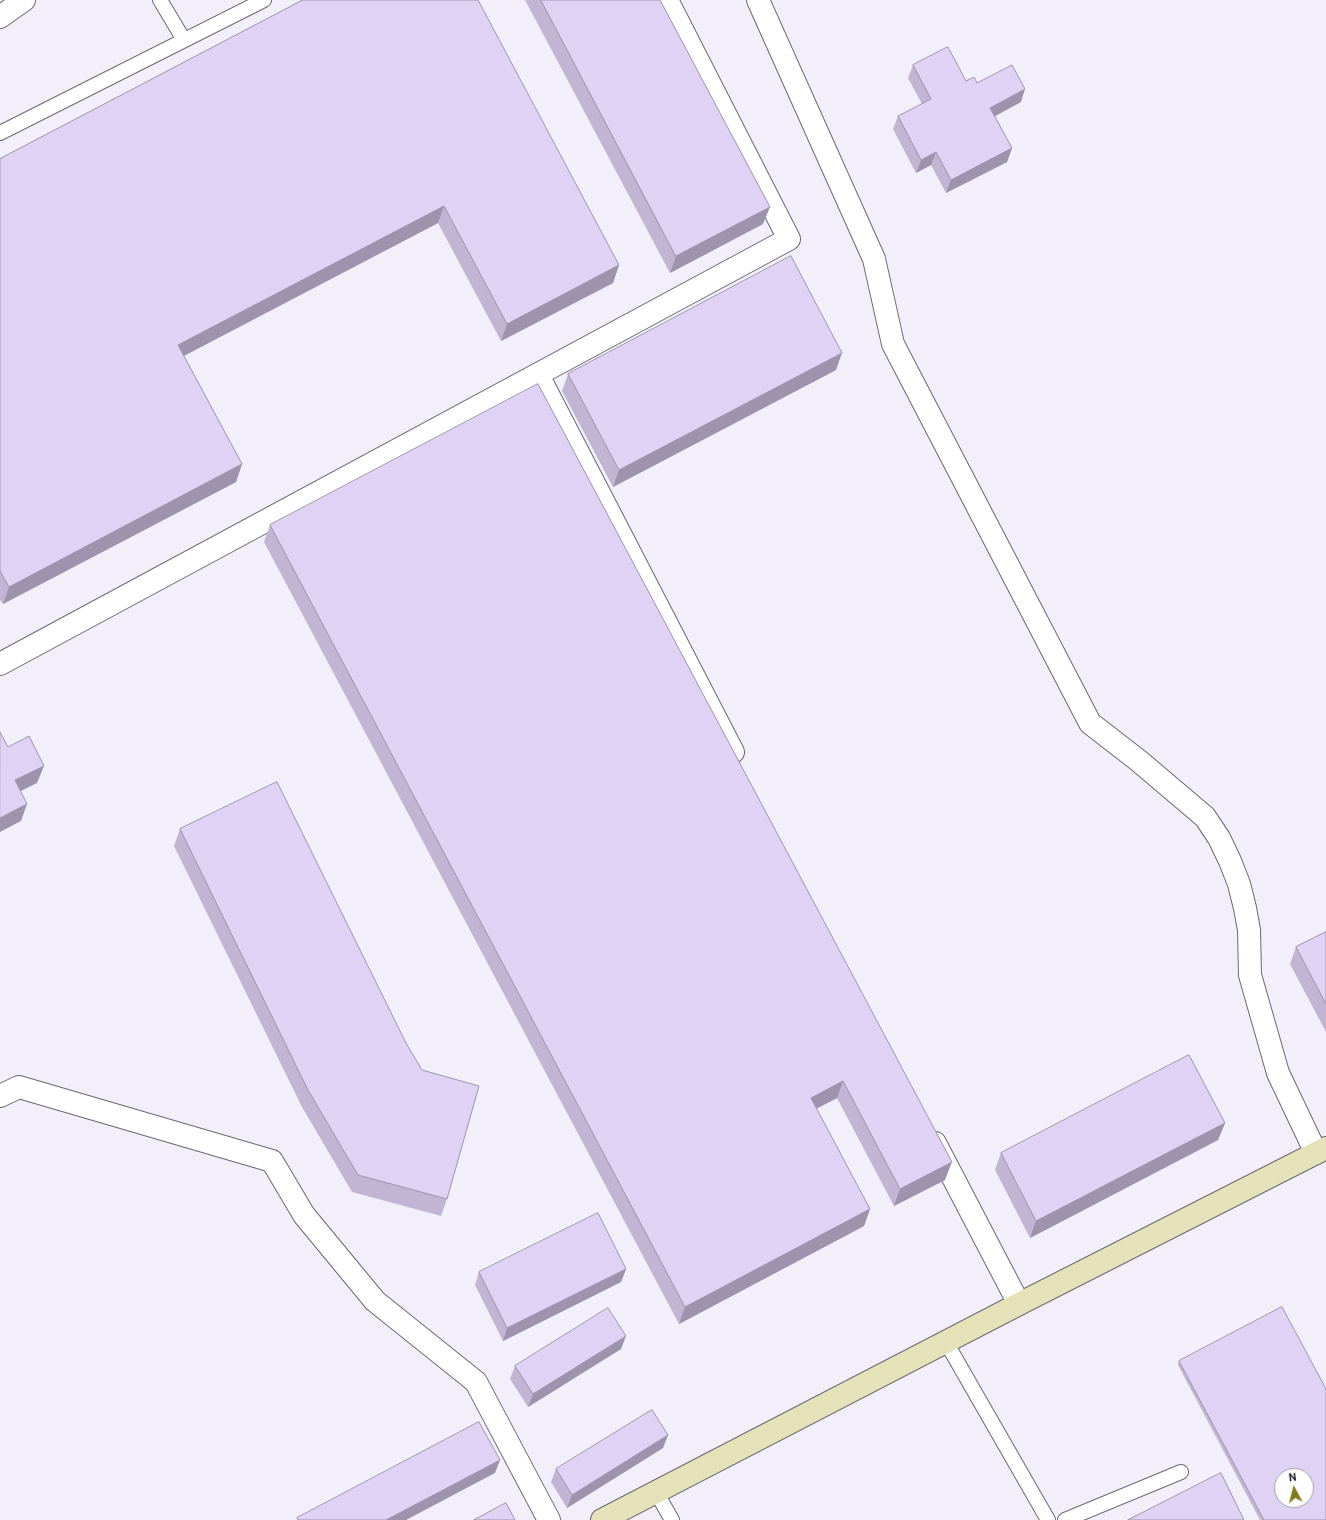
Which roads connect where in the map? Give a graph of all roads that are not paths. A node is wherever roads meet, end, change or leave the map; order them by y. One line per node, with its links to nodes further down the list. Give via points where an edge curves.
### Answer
1 (24, 0): 6 (street)
2 (160, 0): 7 (lane)
3 (264, 0): 7 (lane)
4 (667, 0): 9 (street, via 789,239)
5 (758, 0): 14 (street, via 874,259 893,344 1090,724 1140,761 1205,817 1219,838 1239,884 1249,930 1250,975 1278,1073)
6 (0, 17)
7 (184, 40): 8 (lane)
8 (0, 133)
9 (538, 374): 10 (street); 11 (street)
10 (0, 664)
11 (744, 772)
12 (0, 1096): 19 (street, via 19,1087 272,1161 304,1215 375,1302 476,1382)
13 (927, 1127): 15 (street)
14 (1321, 1151): 15 (street)
15 (1019, 1304): 16 (street)
16 (946, 1342): 18 (street); 22 (lane)
17 (1181, 1472): 23 (lane)
18 (656, 1492): 20 (street); 21 (lane)
19 (549, 1520)
20 (602, 1520)
21 (672, 1520)
22 (1048, 1520)
23 (1065, 1520)

